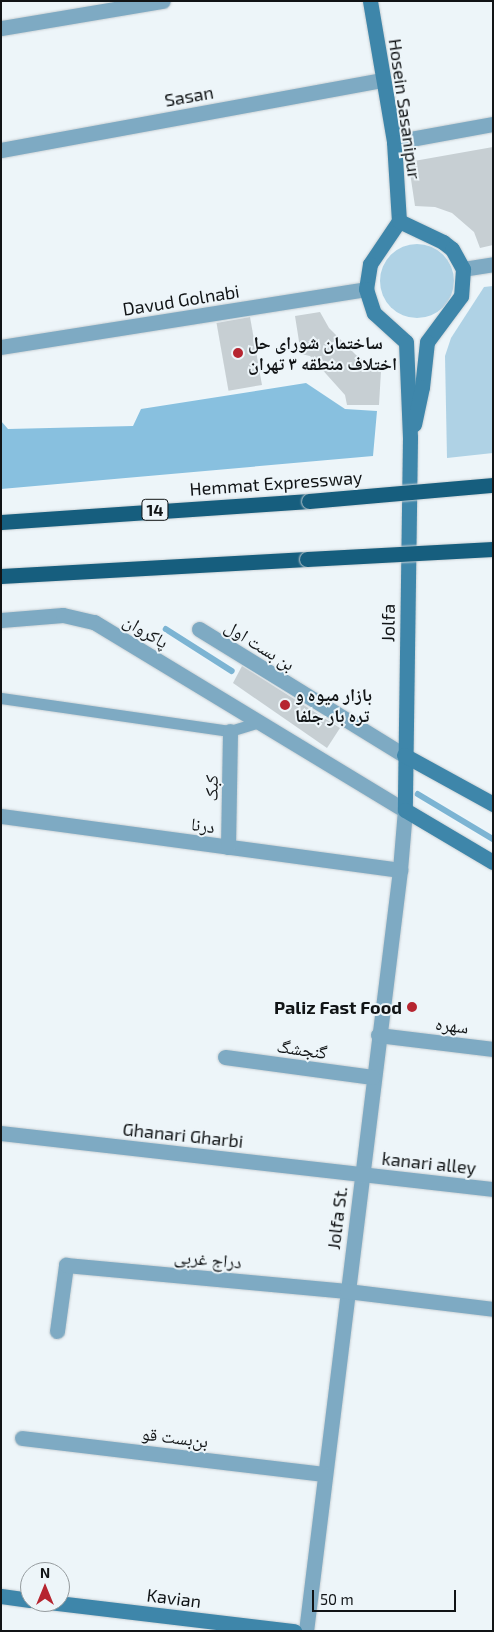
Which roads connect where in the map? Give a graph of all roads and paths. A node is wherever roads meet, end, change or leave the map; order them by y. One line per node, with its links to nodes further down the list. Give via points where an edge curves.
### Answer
1 (163, 1): 3 (street)
2 (370, 1): 4 (main road, Hosein Sasanipur)
3 (1, 28)
4 (383, 80): 6 (main road, Hosein Sasanipur); 7 (street, Sasan)
5 (493, 124): 6 (street)
6 (394, 142): 8 (main road, Hosein Sasanipur)
7 (1, 150)
8 (399, 221): 10 (main road, via 443,242 452,249); 11 (main road, via 370,264)
9 (493, 264): 10 (street)
10 (463, 269): 13 (main road, via 461,296 427,342 422,387)
11 (366, 289): 12 (street, Davud Golnabi); 13 (main road, via 374,313 406,342)
12 (1, 347)
13 (410, 438): 23 (main road, Jolfa)
14 (493, 485): 15 (highway, Hemmat Expressway / 14, bridge)
15 (1, 522)
16 (493, 549): 17 (highway, bridge)
17 (1, 576)
18 (1, 620): 21 (street, پاکروان, via 62,615 94,622)
19 (199, 629): 23 (street, بن بست اول)
20 (1, 698): 22 (lane)
21 (259, 722): 22 (lane); 25 (street, پاکروان)
22 (230, 731): 27 (street, کبک)
23 (404, 755): 24 (main road); 25 (main road, Jolfa)
24 (493, 804)
25 (405, 810): 28 (main road); 29 (street, Jolfa St.)
26 (1, 816): 27 (street, درنا)
27 (228, 847): 29 (street, درنا)
28 (493, 862)
29 (400, 870): 30 (street, Jolfa St.)
30 (378, 1036): 31 (street, سهره); 33 (street, Jolfa St.)
31 (493, 1049)
32 (225, 1057): 33 (street, گنجشگ)
33 (373, 1077): 35 (street, Jolfa St.)
34 (1, 1133): 35 (street, Ghanari Gharbi)
35 (361, 1174): 36 (street, kanari alley); 37 (street, Jolfa St.)
36 (493, 1189)
37 (347, 1291): 38 (street, دراج غربی); 39 (street, دراج غربی, via 66,1265); 41 (street, Jolfa St.)
38 (493, 1309)
39 (57, 1331)
40 (22, 1438): 41 (street, بن‌بست قو)
41 (325, 1474): 46 (street, Jolfa St.)
42 (1, 1596): 43 (main road)
43 (20, 1599)
44 (70, 1604): 45 (main road, Kavian)
45 (294, 1631)
46 (306, 1631)

